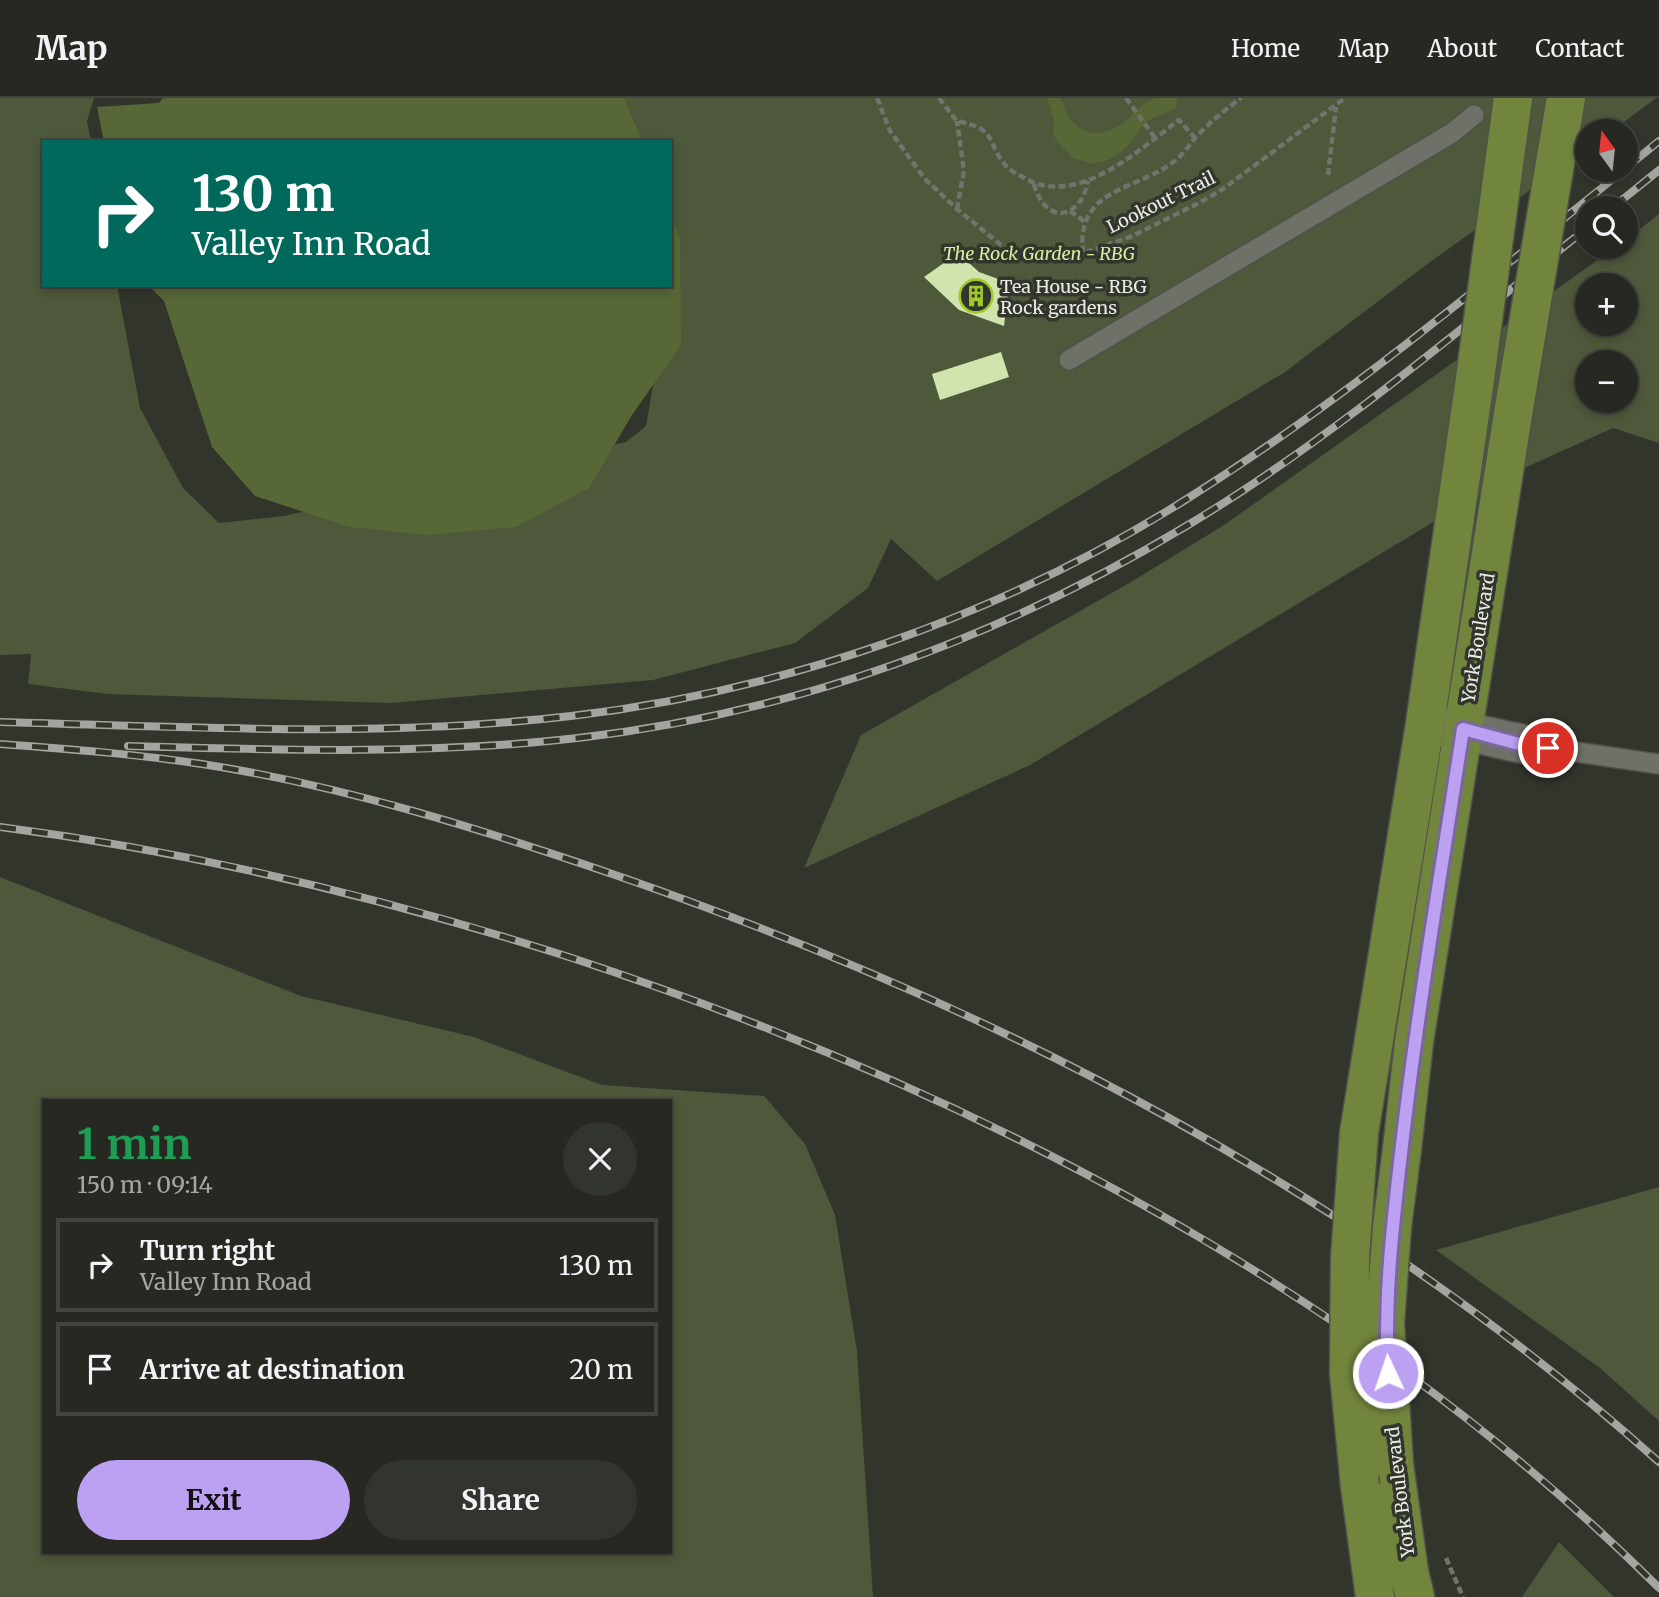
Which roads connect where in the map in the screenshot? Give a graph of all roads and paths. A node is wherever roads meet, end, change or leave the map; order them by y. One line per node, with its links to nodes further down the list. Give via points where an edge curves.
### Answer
1 (877, 98): 16 (path, via 890,131 925,179)
2 (939, 98): 10 (path)
3 (1126, 98): 11 (path)
4 (1241, 98): 12 (path)
5 (1345, 98): 8 (path, Lookout Trail)
6 (1513, 98): 21 (main road, bridge)
7 (1566, 98): 22 (main road, York Boulevard, bridge)
8 (1336, 106): 15 (path); 19 (path, Lookout Trail, via 1223,189 1130,237)
9 (1474, 115): 15 (lane, via 1452,133)
10 (957, 121): 14 (path, via 986,131 1009,169); 16 (path, via 964,171)
11 (1156, 138): 12 (path, via 1179,120); 13 (path)
12 (1195, 138): 18 (path, via 1178,159 1103,197)
13 (1088, 181): 14 (path, via 1056,187); 17 (path, via 1085,195)
14 (1034, 184): 17 (path, via 1037,199 1050,211)
15 (1324, 207): 20 (lane)
16 (957, 209): 19 (path, Lookout Trail, via 1006,249 1040,258)
17 (1070, 211): 18 (path)
18 (1085, 222): 19 (path)
19 (1083, 253)
20 (1069, 360)
21 (1425, 724): 22 (street); 25 (main road, bridge, via 1359,1133 1350,1258 1349,1374)
22 (1463, 729): 23 (street); 26 (main road, York Boulevard, bridge, via 1414,1042 1385,1323 1394,1464)
23 (1548, 748): 24 (lane)
24 (1659, 764)
25 (1375, 1597)
26 (1415, 1597)

